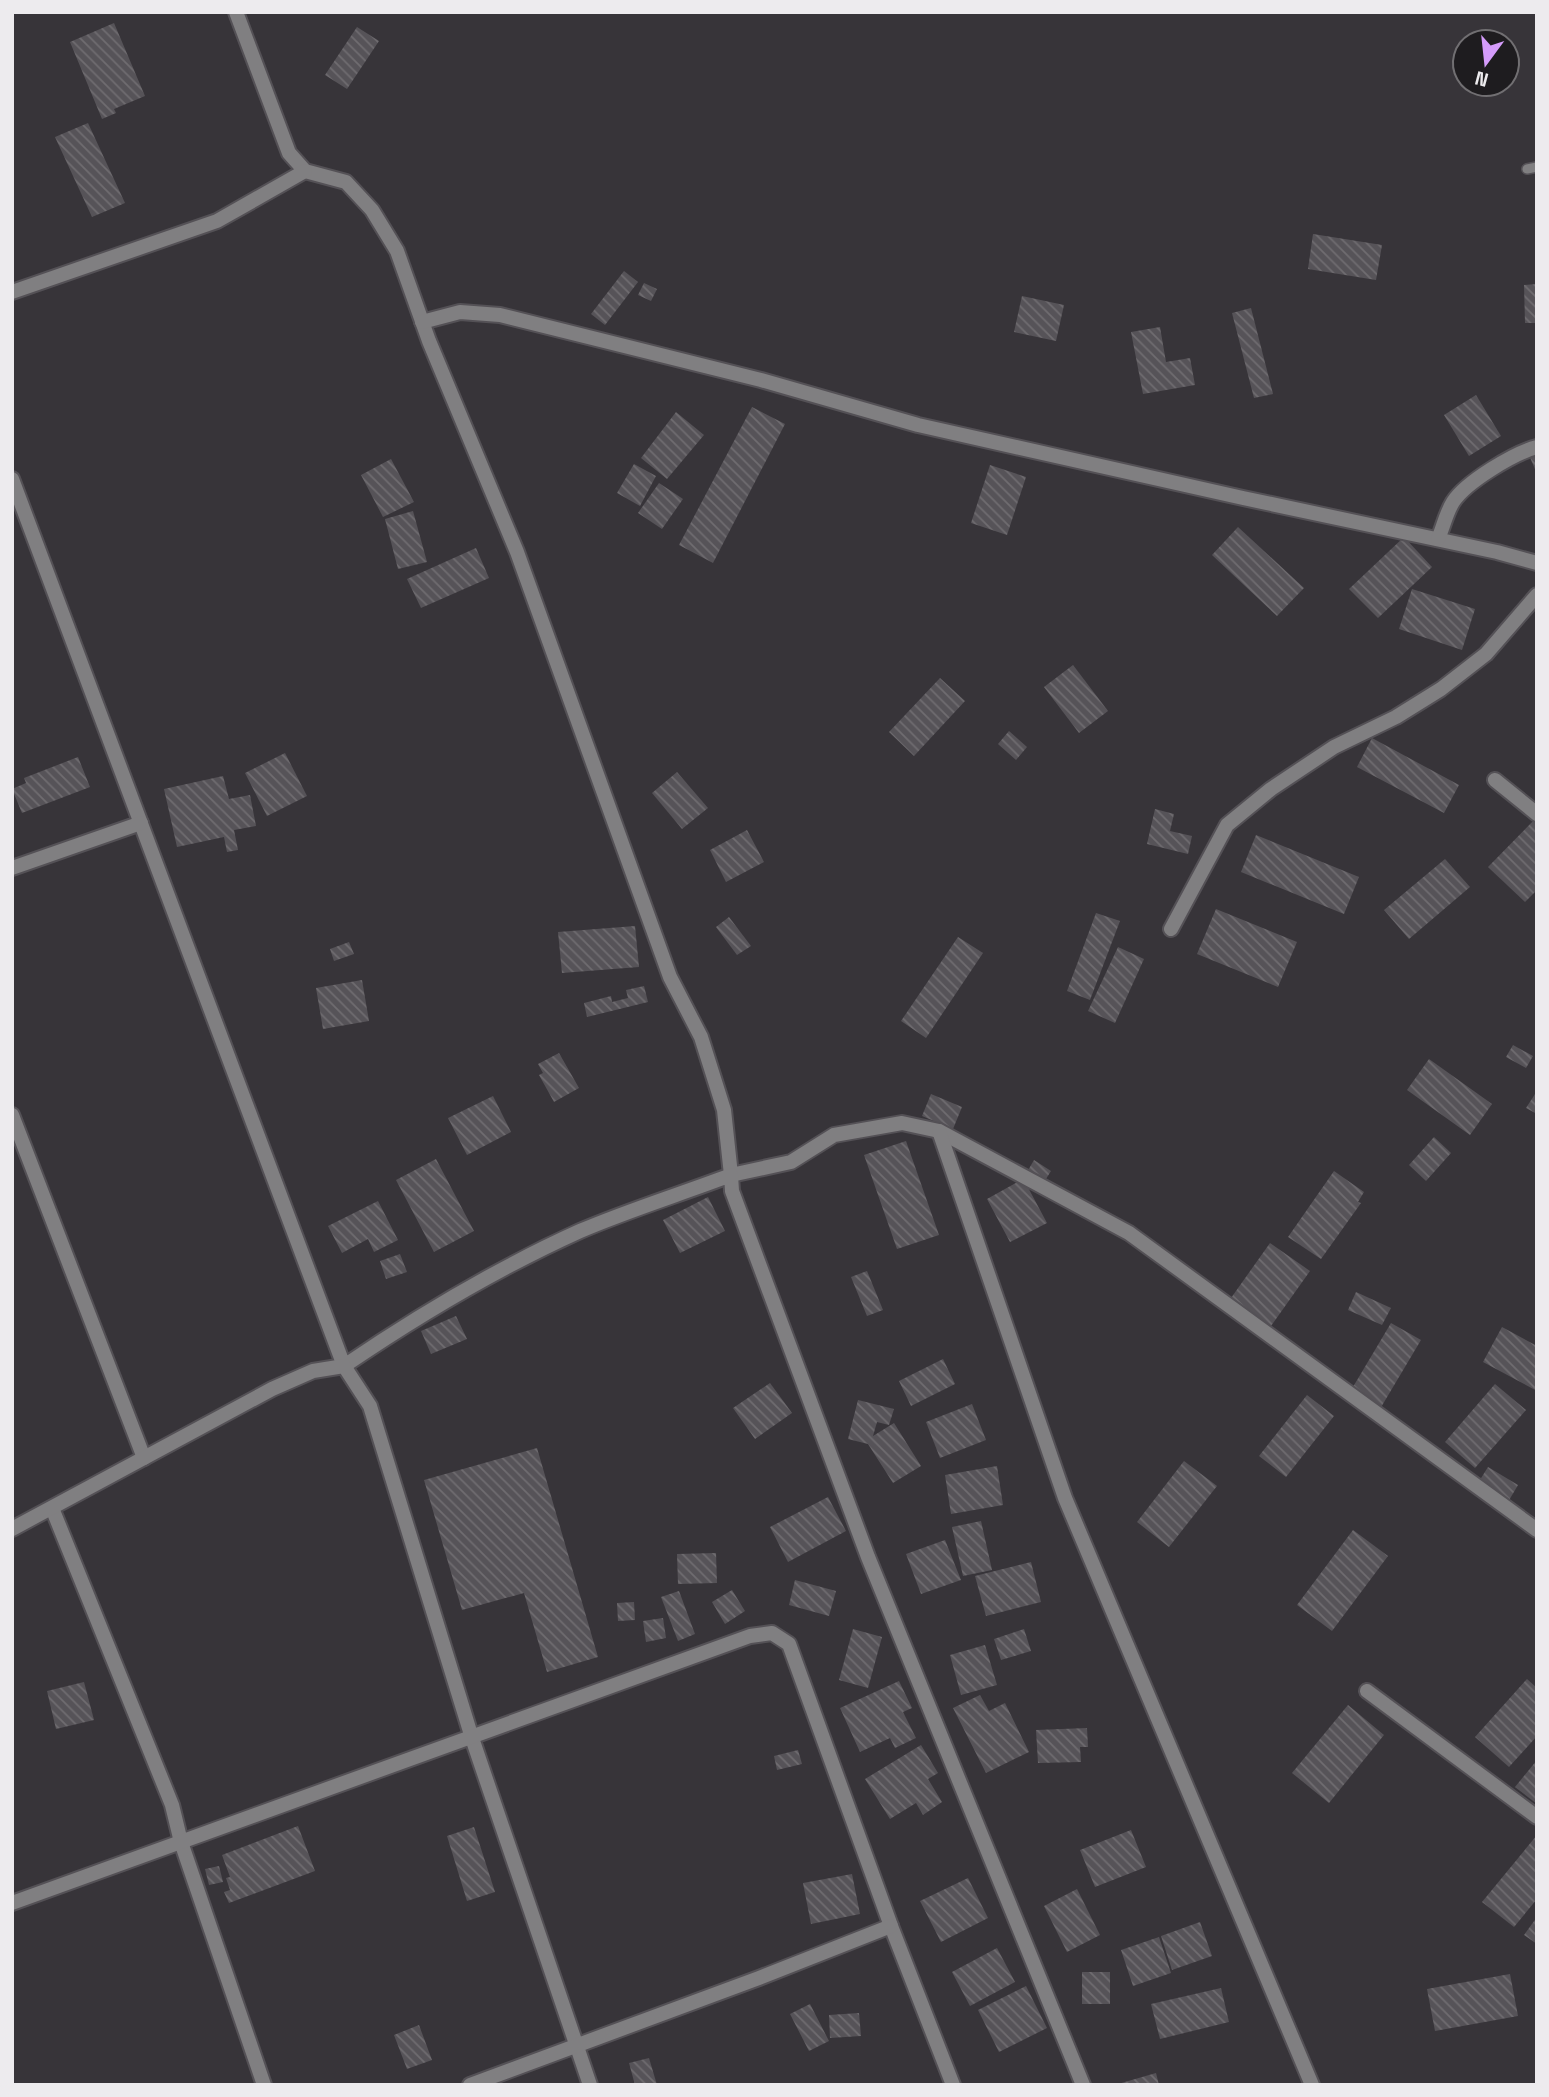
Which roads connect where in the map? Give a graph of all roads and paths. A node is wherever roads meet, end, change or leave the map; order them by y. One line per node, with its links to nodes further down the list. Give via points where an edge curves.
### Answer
1 (236, 12): 2 (street, via 289,153)
2 (305, 171): 3 (street, via 218,221); 4 (street, via 346,182 372,210 397,251)
3 (12, 292)
4 (422, 322): 7 (street, via 460,312 500,315 761,380 918,425); 17 (street, via 517,552 670,977 701,1037 724,1110)
5 (1537, 447): 7 (street, via 1480,476 1453,502)
6 (12, 479): 12 (street)
7 (1438, 539): 8 (street)
8 (1537, 563)
9 (1537, 595): 14 (street, via 1486,654 1441,689 1334,747 1227,825)
10 (1495, 780): 11 (street)
11 (1537, 814)
12 (141, 823): 13 (street); 18 (street)
13 (12, 868)
14 (1171, 929)
15 (12, 1115): 19 (street)
16 (939, 1131): 17 (street, via 902,1123 834,1135 791,1162); 22 (street, via 1129,1233); 35 (street, via 1065,1498)
17 (731, 1175): 18 (street, via 581,1231 470,1287); 34 (street, via 732,1191 868,1557)
18 (344, 1366): 19 (street, via 313,1371 282,1385); 24 (street, via 370,1406)
19 (144, 1458): 20 (street)
20 (52, 1508): 21 (street); 26 (street, via 172,1805)
21 (12, 1530)
22 (1537, 1530)
23 (1367, 1691): 25 (street)
24 (472, 1738): 26 (street); 28 (street, via 750,1636 772,1633 789,1644); 29 (street)
25 (1537, 1817)
26 (181, 1842): 27 (street); 30 (street)
27 (12, 1903)
28 (891, 1926): 29 (street); 33 (street)
29 (576, 2044): 31 (street); 32 (street)
30 (264, 2085)
31 (470, 2085)
32 (590, 2085)
33 (953, 2085)
34 (1083, 2085)
35 (1312, 2085)

